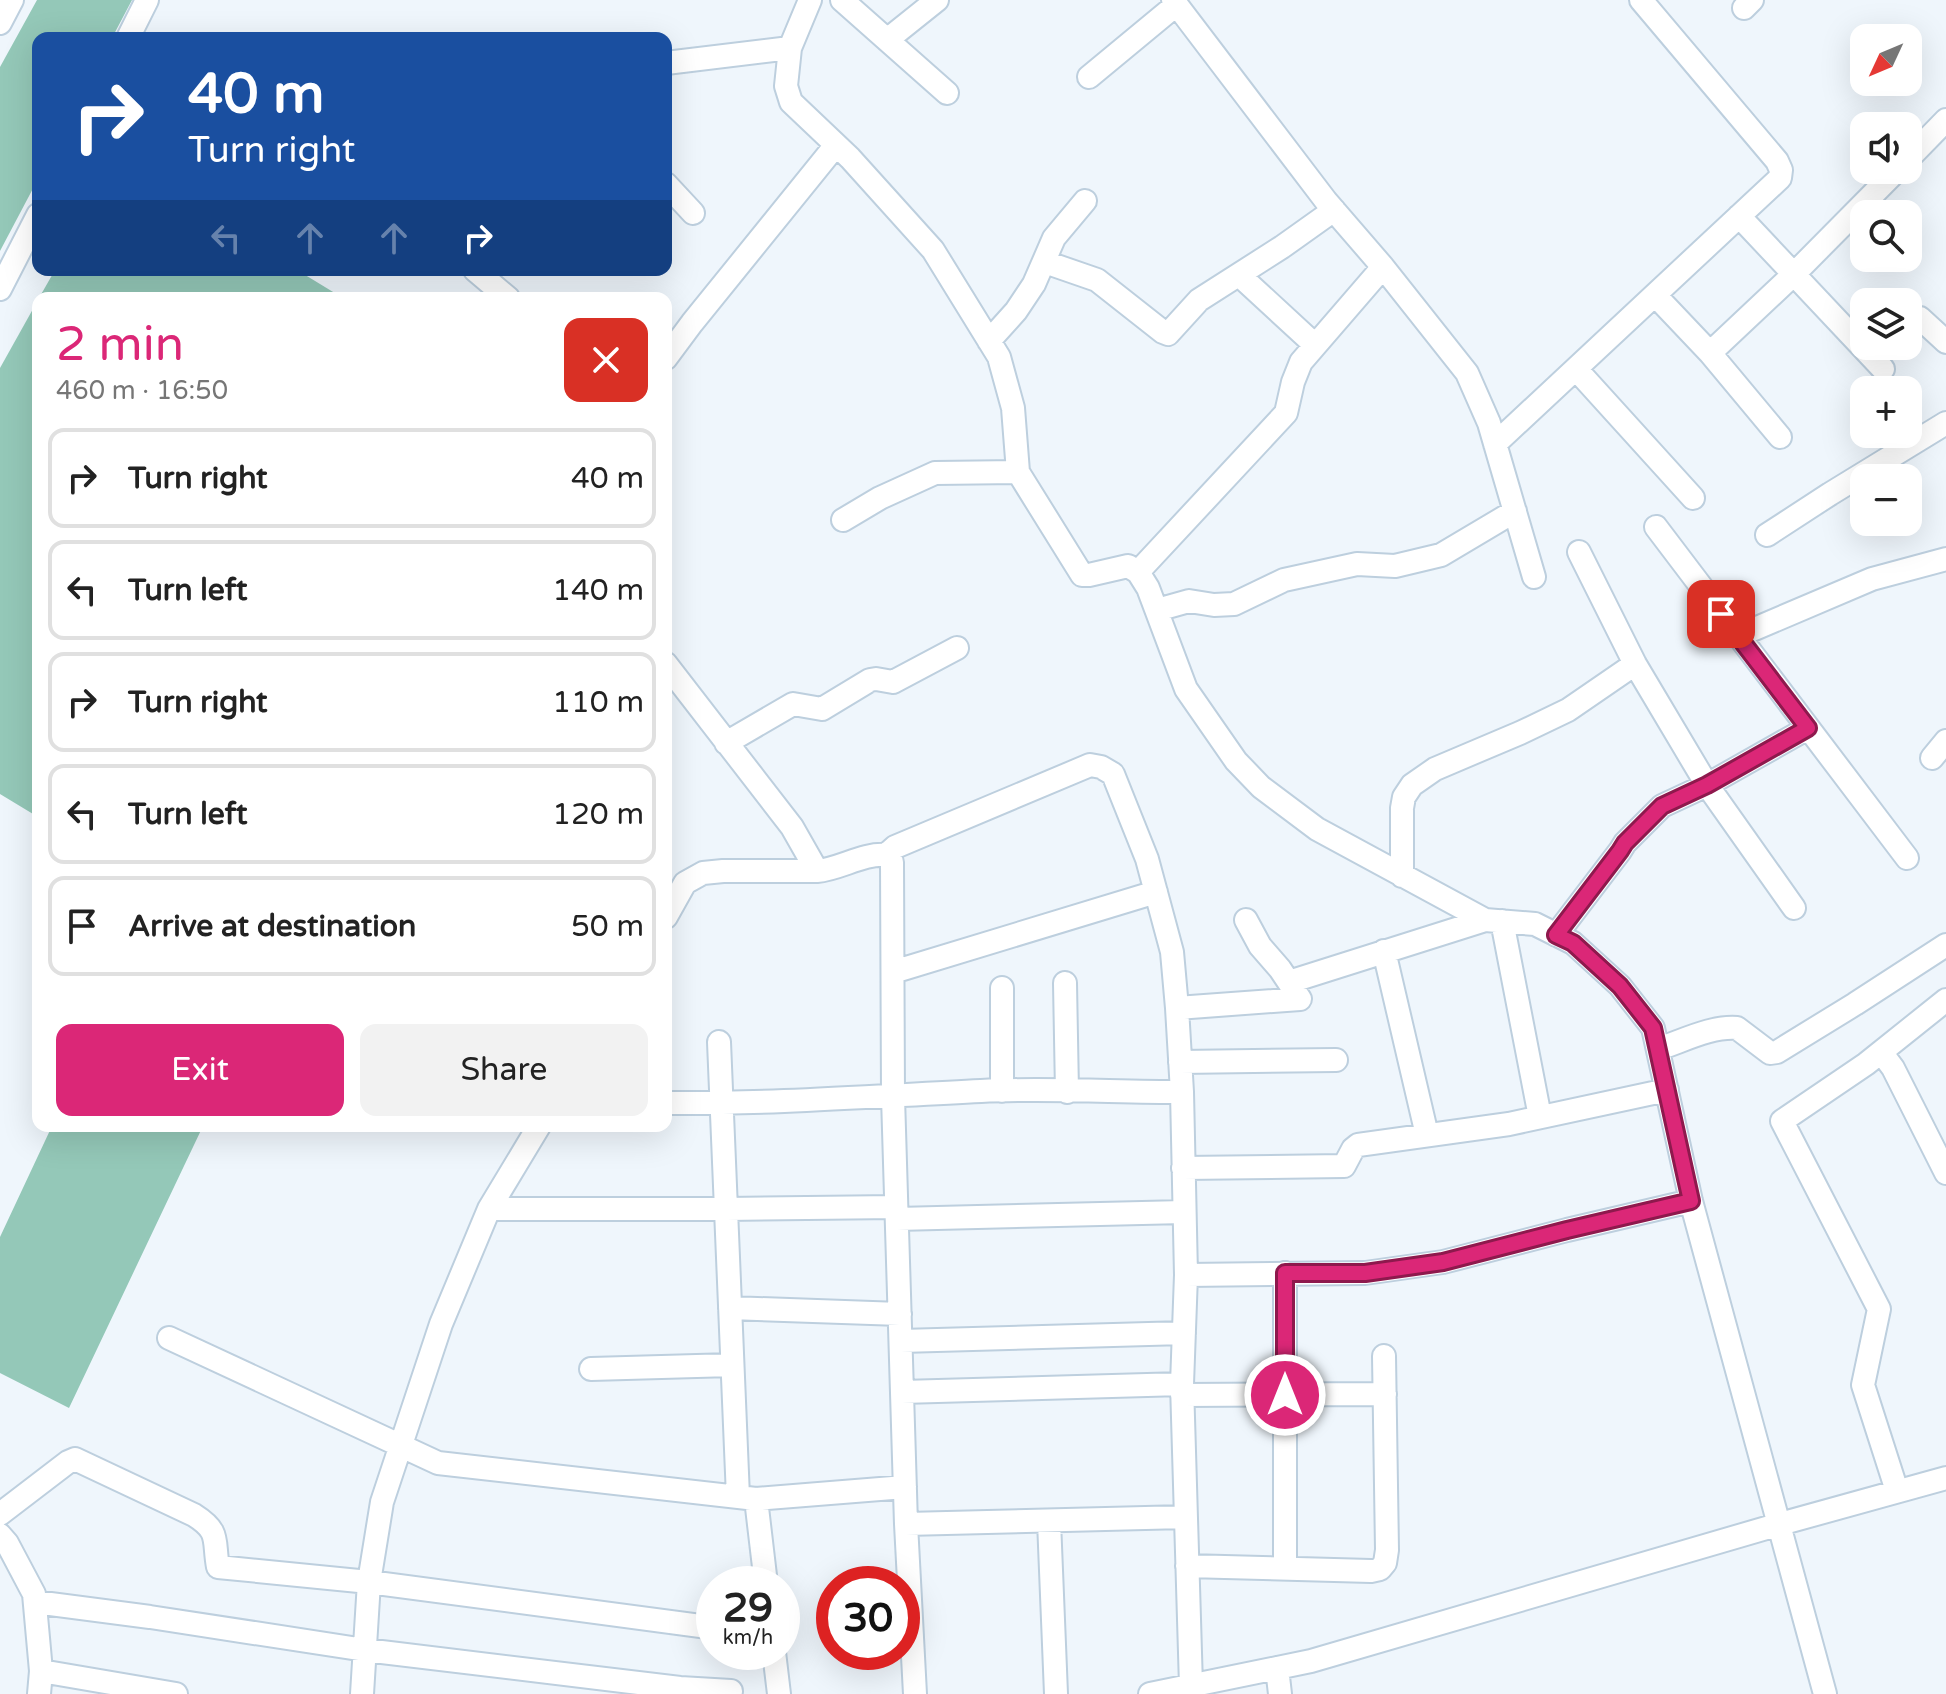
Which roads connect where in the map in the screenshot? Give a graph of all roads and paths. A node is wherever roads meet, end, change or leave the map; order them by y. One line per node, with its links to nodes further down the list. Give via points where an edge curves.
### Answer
1 (12, 0): 8 (street)
2 (147, 0): 9 (street)
3 (810, 0): 11 (street)
4 (842, 0): 10 (street)
5 (937, 0): 10 (street)
6 (1641, 0): 23 (street, via 1777,161 1780,178)
7 (1174, 2): 13 (street); 21 (street)
8 (0, 23)
9 (131, 32)
10 (887, 40): 14 (street)
11 (790, 48): 12 (street); 16 (street, via 786,86 791,102)
12 (672, 62)
13 (1089, 77)
14 (947, 93)
15 (1946, 120): 17 (street)
16 (836, 145): 34 (street, via 933,250); 37 (street)
17 (1922, 145)
18 (1883, 184): 27 (street)
19 (672, 190): 22 (street)
20 (1085, 201): 25 (street, via 1054,238)
21 (1334, 210): 26 (street); 28 (street)
22 (693, 213)
23 (1739, 216): 27 (street); 32 (street)
24 (32, 227): 30 (street)
25 (1045, 262): 28 (street, via 1097,280 1168,334 1199,300); 34 (street, via 1016,311)
26 (1383, 267): 36 (street); 43 (street, via 1467,373)
27 (1794, 274): 38 (street); 40 (street)
28 (1239, 275): 36 (street)
29 (486, 276): 31 (street)
30 (0, 289)
31 (502, 292)
32 (1655, 295): 38 (street); 39 (street)
33 (1922, 320): 35 (street)
34 (989, 341): 44 (street, via 999,357 1013,408)
35 (1946, 342)
36 (1315, 345): 52 (street, via 1301,362 1286,413)
37 (672, 350)
38 (1710, 353): 42 (street)
39 (1576, 369): 43 (street); 45 (street)
40 (1883, 369)
41 (1946, 423): 49 (street)
42 (1780, 437)
43 (1495, 444): 46 (street)
44 (1018, 472): 47 (street, via 935,473); 52 (street, via 1082,575 1128,566)
45 (1693, 498)
46 (1515, 511): 53 (street); 54 (street, via 1441,555 1395,566 1357,564 1284,580 1234,604 1189,601)
47 (843, 520)
48 (1656, 527): 55 (street)
49 (1767, 535)
50 (1579, 552): 57 (street)
51 (1946, 559): 55 (street, via 1872,579)
52 (1138, 572): 54 (street)
53 (1534, 577)
54 (1157, 610): 65 (street, via 1186,689 1236,761 1317,829)
55 (1738, 636): 59 (street)
56 (957, 648): 60 (street, via 893,682 870,680 822,709 793,704)
57 (1635, 664): 61 (street); 65 (street, via 1568,710 1435,769 1412,785 1402,808)
58 (672, 672): 60 (street)
59 (1808, 728): 61 (street); 63 (street)
60 (726, 743): 64 (street, via 792,827)
61 (1707, 785): 68 (street); 71 (street, via 1662,806 1625,843)
62 (886, 855): 64 (street); 66 (street, via 1090,765 1113,774); 74 (street, via 892,862)
63 (1907, 858)
64 (817, 871): 67 (street, via 703,873 685,883)
65 (1402, 876): 70 (street)
66 (1156, 892): 74 (street); 79 (street, via 1172,952)
67 (672, 906)
68 (1794, 908)
69 (1246, 920): 75 (street)
70 (1494, 921): 71 (street, via 1535,924); 73 (street); 92 (street)
71 (1556, 935): 81 (street, via 1573,943 1620,986 1653,1028)
72 (1946, 945): 81 (street, via 1777,1052 1770,1053 1737,1028 1716,1029)
73 (1384, 951): 75 (street); 94 (street)
74 (893, 972): 89 (street)
75 (1289, 982): 79 (street, via 1300,999)
76 (1065, 983): 87 (street)
77 (1002, 988): 86 (street)
78 (1946, 1000): 82 (street)
79 (1177, 1008): 84 (street)
80 (719, 1042): 91 (street)
81 (1658, 1049): 85 (street)
82 (1881, 1052): 96 (street); 119 (street, via 1782,1121 1879,1309 1863,1385)
83 (1336, 1060): 84 (street)
84 (1180, 1062): 88 (street)
85 (1667, 1090): 92 (street); 97 (street)
86 (1002, 1091): 87 (street); 89 (street)
87 (1067, 1092): 88 (street)
88 (1182, 1092): 95 (street)
89 (893, 1097): 91 (street); 101 (street)
90 (672, 1103): 91 (street)
91 (722, 1104): 99 (street)
92 (1540, 1117): 94 (street)
93 (535, 1132): 98 (street)
94 (1427, 1135): 95 (street, via 1358,1145 1344,1166)
95 (1183, 1168): 100 (street)
96 (1946, 1173)
97 (1691, 1201): 102 (street, via 1443,1262 1365,1273); 125 (street)
98 (489, 1209): 99 (street); 116 (street, via 441,1324)
99 (726, 1209): 101 (street); 104 (street)
100 (1184, 1212): 101 (street); 103 (street)
101 (897, 1213): 105 (street)
102 (1285, 1273): 103 (street); 115 (street)
103 (1186, 1275): 106 (street)
104 (730, 1308): 105 (street); 110 (street)
105 (900, 1314): 108 (street)
106 (1184, 1333): 108 (street); 112 (street)
107 (169, 1338): 116 (street)
108 (901, 1341): 113 (street)
109 (1384, 1356): 114 (street)
110 (732, 1365): 111 (street); 120 (street)
111 (591, 1369)
112 (1182, 1389): 113 (street); 115 (street); 122 (street)
113 (902, 1392): 118 (street)
114 (1385, 1394): 115 (street); 129 (street, via 1385,1563 1371,1571)
115 (1285, 1395): 129 (street)
116 (401, 1445): 120 (street, via 438,1463); 130 (street, via 382,1502)
117 (1946, 1478): 119 (street)
118 (905, 1487): 120 (street); 124 (street)
119 (1897, 1491): 125 (street)
120 (747, 1498): 127 (street)
121 (0, 1514): 130 (street, via 75,1459 205,1522 213,1530 218,1567)
122 (1185, 1517): 123 (street); 128 (street)
123 (1049, 1521): 124 (street); 144 (street)
124 (906, 1524): 143 (street)
125 (1780, 1524): 134 (street); 147 (street)
126 (0, 1535): 131 (street)
127 (762, 1566)
128 (1187, 1566): 129 (street); 137 (street)
129 (1285, 1568)
130 (369, 1582): 132 (street); 133 (street)
131 (35, 1602): 133 (street); 136 (street)
132 (696, 1625)
133 (365, 1650): 138 (street); 141 (street)
134 (1277, 1668): 137 (street); 146 (street)
135 (776, 1670): 142 (street)
136 (41, 1671): 139 (street); 140 (street)
137 (1191, 1686): 145 (street)
138 (731, 1691)
139 (39, 1694)
140 (176, 1694)
141 (362, 1694)
142 (779, 1694)
143 (915, 1694)
144 (1056, 1694)
145 (1150, 1694)
146 (1280, 1694)
147 (1825, 1694)

